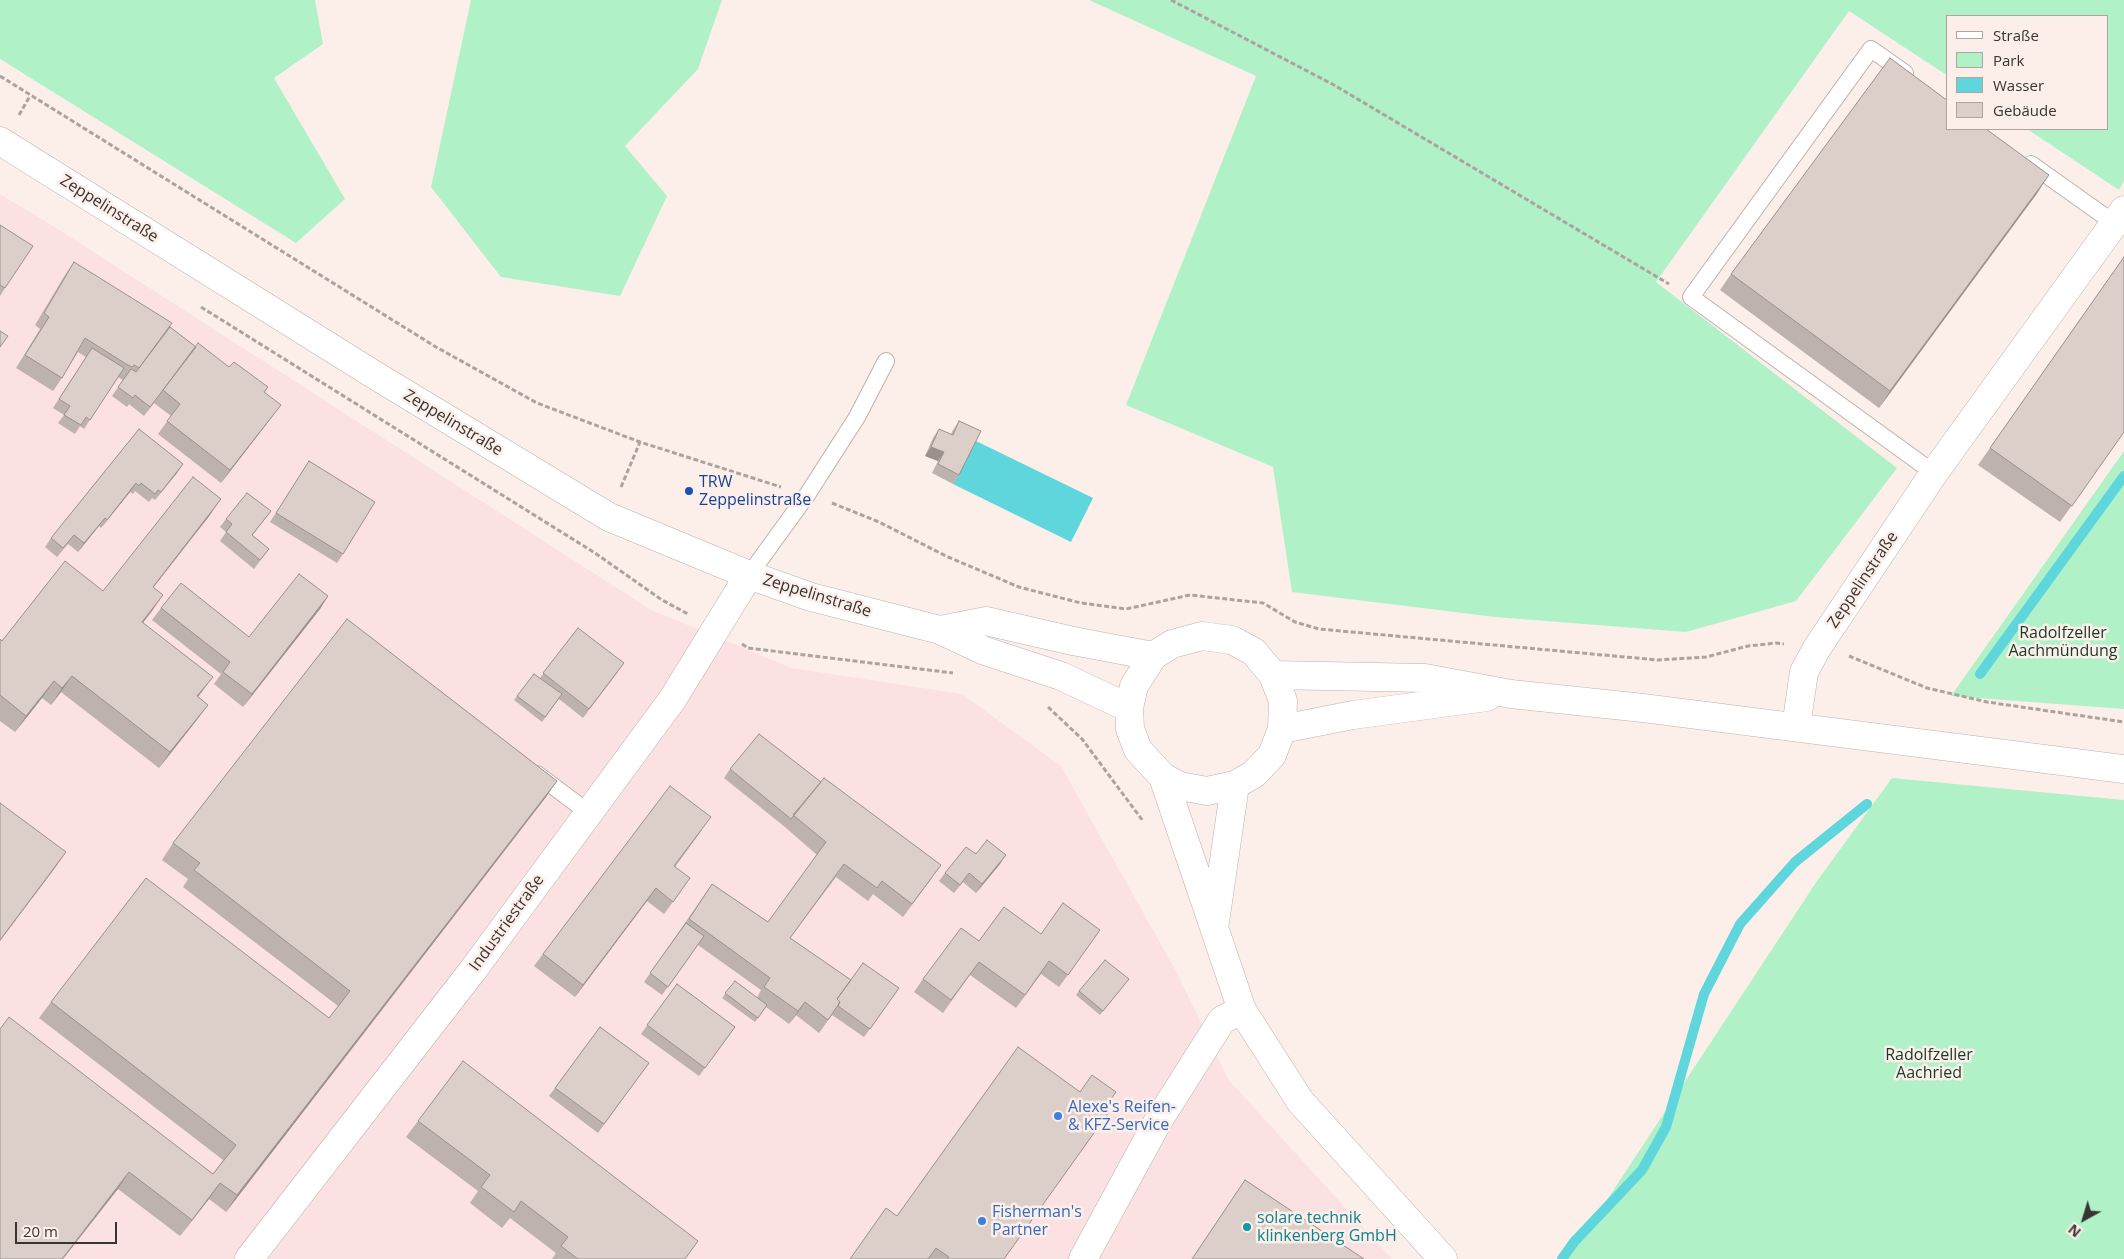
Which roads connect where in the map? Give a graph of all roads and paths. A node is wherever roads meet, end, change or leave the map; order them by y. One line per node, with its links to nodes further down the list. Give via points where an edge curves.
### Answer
1 (1171, 0): 7 (path, via 1334,85)
2 (0, 76): 11 (path, via 436,346 537,403 640,442)
3 (1917, 82): 7 (lane, via 1871,49)
4 (1, 144): 12 (main road, Zeppelinstraße, via 609,517)
5 (2021, 156): 6 (lane)
6 (2119, 217): 10 (main road, Zeppelinstraße)
7 (1691, 297): 10 (lane)
8 (193, 302): 13 (path, via 595,553 662,600)
9 (886, 361): 11 (lane, via 857,417)
10 (1934, 473): 15 (main road, Zeppelinstraße)
11 (807, 495): 12 (lane); 15 (path, via 880,522 948,557 1019,587 1081,603 1126,609 1190,595 1263,603 1294,622 1319,629 1658,660 1706,657 1748,646 1776,643)
12 (749, 575): 13 (main road, Industriestraße); 14 (main road, Zeppelinstraße, via 811,597)
13 (716, 629): 17 (path, via 748,648); 29 (main road, Industriestraße, via 672,700)
14 (940, 630): 16 (main road, Zeppelinstraße, via 986,620); 21 (main road, Zeppelinstraße, via 985,652 1060,676)
15 (1817, 648): 22 (path, via 1842,653 1927,688 1986,702); 23 (main road, Zeppelinstraße, via 1804,672)
16 (1153, 656): 18 (main road, via 1172,644 1202,636 1232,640 1254,652); 21 (main road, via 1134,686)
17 (963, 674)
18 (1273, 675): 19 (main road, via 1425,678); 24 (main road, via 1283,701)
19 (1511, 694): 23 (main road); 24 (main road, via 1353,715)
20 (1040, 703): 30 (path, via 1082,739)
21 (1129, 708): 27 (main road, via 1130,729 1138,750)
22 (2124, 722)
23 (1796, 727): 26 (main road)
24 (1282, 729): 28 (main road, via 1272,754 1254,774)
25 (526, 766): 29 (lane)
26 (2124, 769)
27 (1163, 777): 28 (main road, via 1180,786 1207,790); 31 (main road)
28 (1235, 785): 31 (main road)
29 (589, 813): 33 (main road, Industriestraße, via 473,970)
30 (1145, 824)
31 (1214, 929): 32 (main road)
32 (1242, 1010): 34 (main road, via 1222,1020 1158,1121); 35 (main road, via 1300,1101)
33 (249, 1259)
34 (1083, 1259)
35 (1443, 1259)

